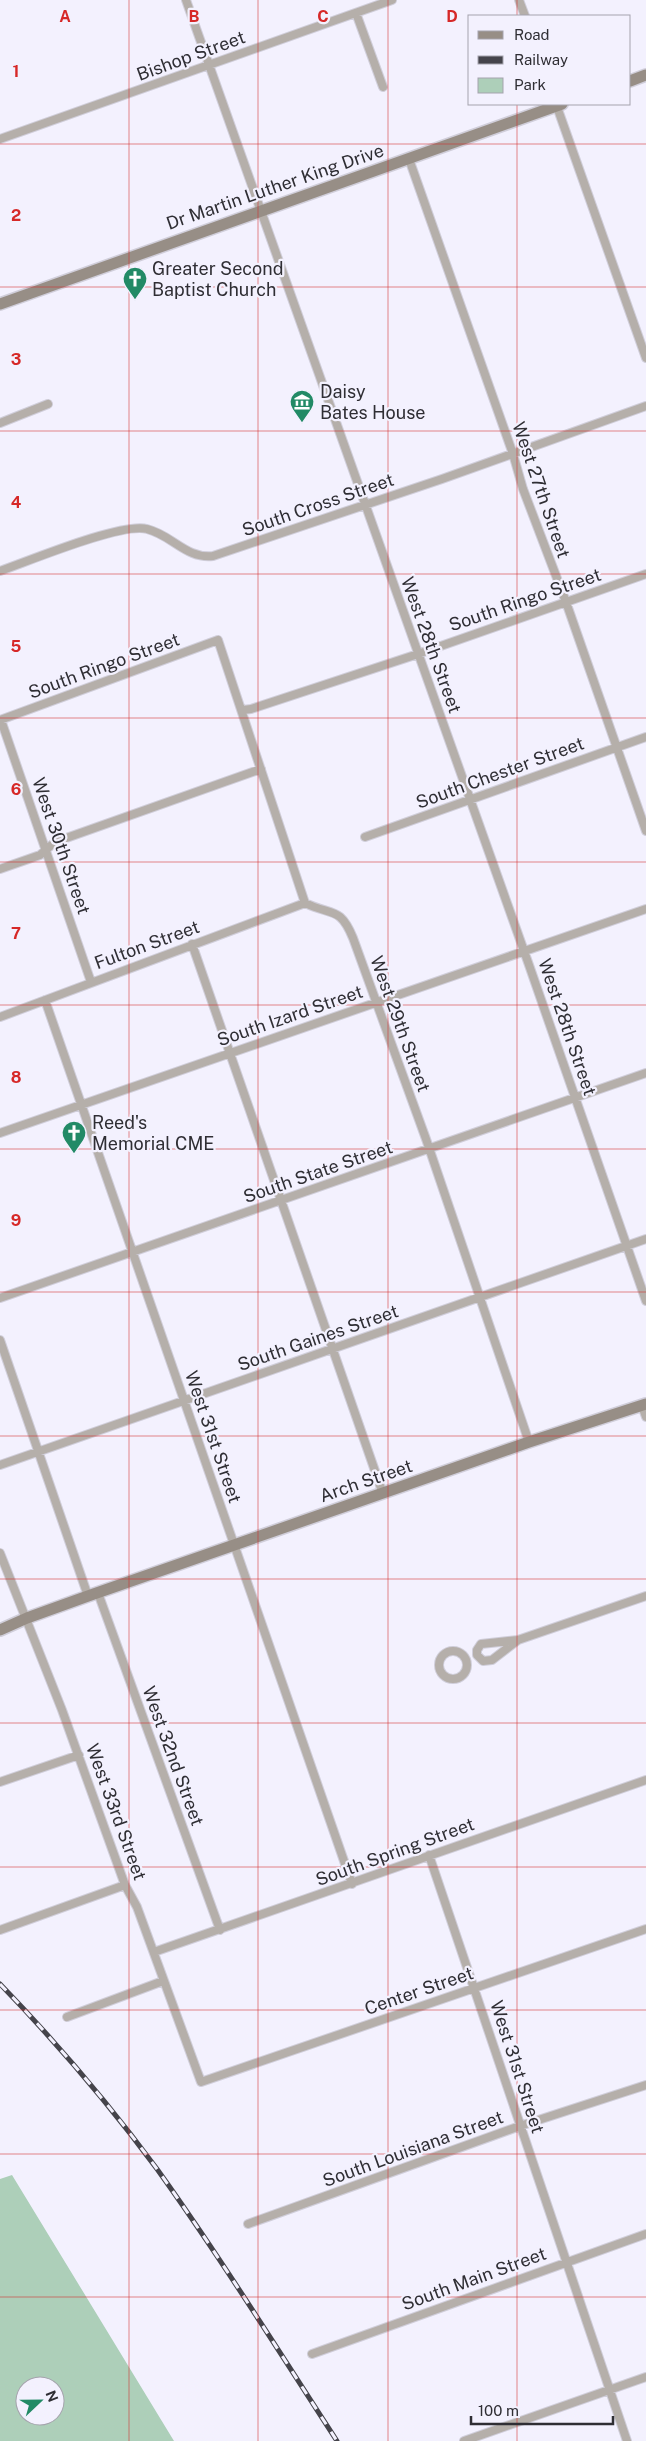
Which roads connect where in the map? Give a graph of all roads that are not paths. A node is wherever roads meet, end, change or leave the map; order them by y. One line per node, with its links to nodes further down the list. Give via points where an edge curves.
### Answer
1 (186, 0): 6 (street, West 28th Street)
2 (392, 0): 4 (street, Bishop Street)
3 (519, 0): 5 (street)
4 (356, 13): 6 (street, Bishop Street); 9 (street)
5 (525, 15)
6 (210, 65): 12 (street, Bishop Street); 14 (street, West 28th Street)
7 (646, 75): 8 (main road)
8 (631, 81)
9 (382, 87)
10 (555, 105): 13 (main road, Dr Martin Luther King Drive)
11 (558, 105): 16 (street)
12 (0, 139)
13 (409, 159): 14 (main road, Dr Martin Luther King Drive); 20 (street, West 27th Street)
14 (261, 211): 15 (main road, Dr Martin Luther King Drive); 21 (street, West 28th Street)
15 (0, 304)
16 (646, 358)
17 (48, 404): 19 (street)
18 (646, 406): 20 (street, South Cross Street)
19 (0, 423)
20 (513, 454): 21 (street, South Cross Street); 24 (street, West 27th Street)
21 (366, 504): 22 (street, South Cross Street, via 213,556 194,555 152,530 138,527 110,533); 25 (street, West 28th Street)
22 (0, 571)
23 (646, 574): 24 (street, South Ringo Street)
24 (566, 602): 25 (street, South Ringo Street); 29 (street, West 27th Street)
25 (418, 654): 26 (street, South Ringo Street); 31 (street, West 28th Street)
26 (243, 710): 27 (street, South Ringo Street, via 218,640); 30 (street)
27 (1, 720): 34 (street, West 30th Street)
28 (646, 737): 29 (street, South Chester Street)
29 (618, 747): 31 (street, South Chester Street); 32 (street, West 27th Street)
30 (261, 769): 34 (street, via 55,842); 36 (street)
31 (470, 798): 33 (street, South Chester Street); 39 (street, West 28th Street)
32 (646, 831)
33 (364, 837)
34 (46, 852): 35 (street); 40 (street, West 30th Street)
35 (0, 869)
36 (305, 904): 38 (street, Fulton Street); 42 (street, West 29th Street, via 345,920)
37 (646, 908): 39 (street, South Izard Street)
38 (192, 944): 40 (street, Fulton Street); 44 (street)
39 (524, 950): 42 (street, South Izard Street); 46 (street, West 28th Street)
40 (91, 982): 41 (street, Fulton Street)
41 (45, 1000): 43 (street, Fulton Street); 47 (street, West 31st Street)
42 (376, 1002): 44 (street, South Izard Street); 49 (street, West 29th Street)
43 (0, 1017)
44 (230, 1053): 47 (street, South Izard Street); 50 (street)
45 (646, 1074): 46 (street, South State Street)
46 (576, 1098): 49 (street, South State Street); 52 (street, West 28th Street)
47 (82, 1105): 48 (street, South Izard Street); 53 (street, West 31st Street)
48 (0, 1133)
49 (430, 1149): 50 (street, South State Street); 55 (street, West 29th Street)
50 (282, 1200): 53 (street, South State Street); 58 (street)
51 (646, 1240): 52 (street, South Gaines Street)
52 (627, 1246): 55 (street, South Gaines Street); 56 (street, West 28th Street)
53 (132, 1252): 54 (street, South State Street); 59 (street, West 31st Street)
54 (0, 1298)
55 (480, 1298): 58 (street, South Gaines Street); 62 (street, West 29th Street)
56 (646, 1301)
57 (0, 1340): 63 (street, West 32nd Street)
58 (332, 1349): 59 (street, South Gaines Street); 65 (street)
59 (185, 1401): 63 (street, South Gaines Street); 66 (street, West 31st Street)
60 (644, 1405): 61 (street); 62 (main road, Arch Street)
61 (646, 1418)
62 (529, 1442): 65 (main road, Arch Street)
63 (38, 1452): 64 (street, South Gaines Street); 68 (street, West 32nd Street)
64 (0, 1465)
65 (383, 1494): 66 (main road, Arch Street)
66 (235, 1545): 68 (main road, Arch Street); 79 (street, West 31st Street)
67 (0, 1553): 70 (street, West 33rd Street)
68 (93, 1594): 70 (main road, Arch Street); 83 (street, West 32nd Street)
69 (646, 1596): 72 (street)
70 (27, 1618): 71 (main road, Arch Street); 75 (street, West 33rd Street)
71 (0, 1630)
72 (518, 1640): 73 (street, via 481,1644); 73 (street, via 492,1660 483,1661)
73 (477, 1655): 74 (street)
74 (467, 1660)
75 (78, 1755): 77 (street); 80 (street, West 33rd Street)
76 (646, 1780): 78 (street, South Spring Street)
77 (0, 1782)
78 (429, 1855): 79 (street, South Spring Street); 86 (street, West 31st Street)
79 (352, 1884): 83 (street, South Spring Street)
80 (125, 1886): 82 (street); 84 (street, West 33rd Street, via 137,1906)
81 (646, 1929): 86 (street, Center Street)
82 (0, 1930)
83 (220, 1930): 84 (street, South Spring Street)
84 (154, 1952): 85 (street, West 33rd Street)
85 (163, 1981): 87 (street); 88 (street, West 33rd Street)
86 (475, 1988): 88 (street, Center Street); 90 (street, West 31st Street)
87 (67, 2017)
88 (201, 2082)
89 (646, 2085): 90 (street, South Louisiana Street)
90 (520, 2126): 91 (street, South Louisiana Street); 93 (street, West 31st Street)
91 (248, 2224)
92 (646, 2234): 93 (street, South Main Street)
93 (566, 2261): 94 (street, South Main Street); 96 (street, West 31st Street)
94 (312, 2354)
95 (646, 2377): 96 (street)
96 (608, 2390): 97 (street); 98 (street, West 31st Street)
97 (464, 2441)
98 (627, 2441)

